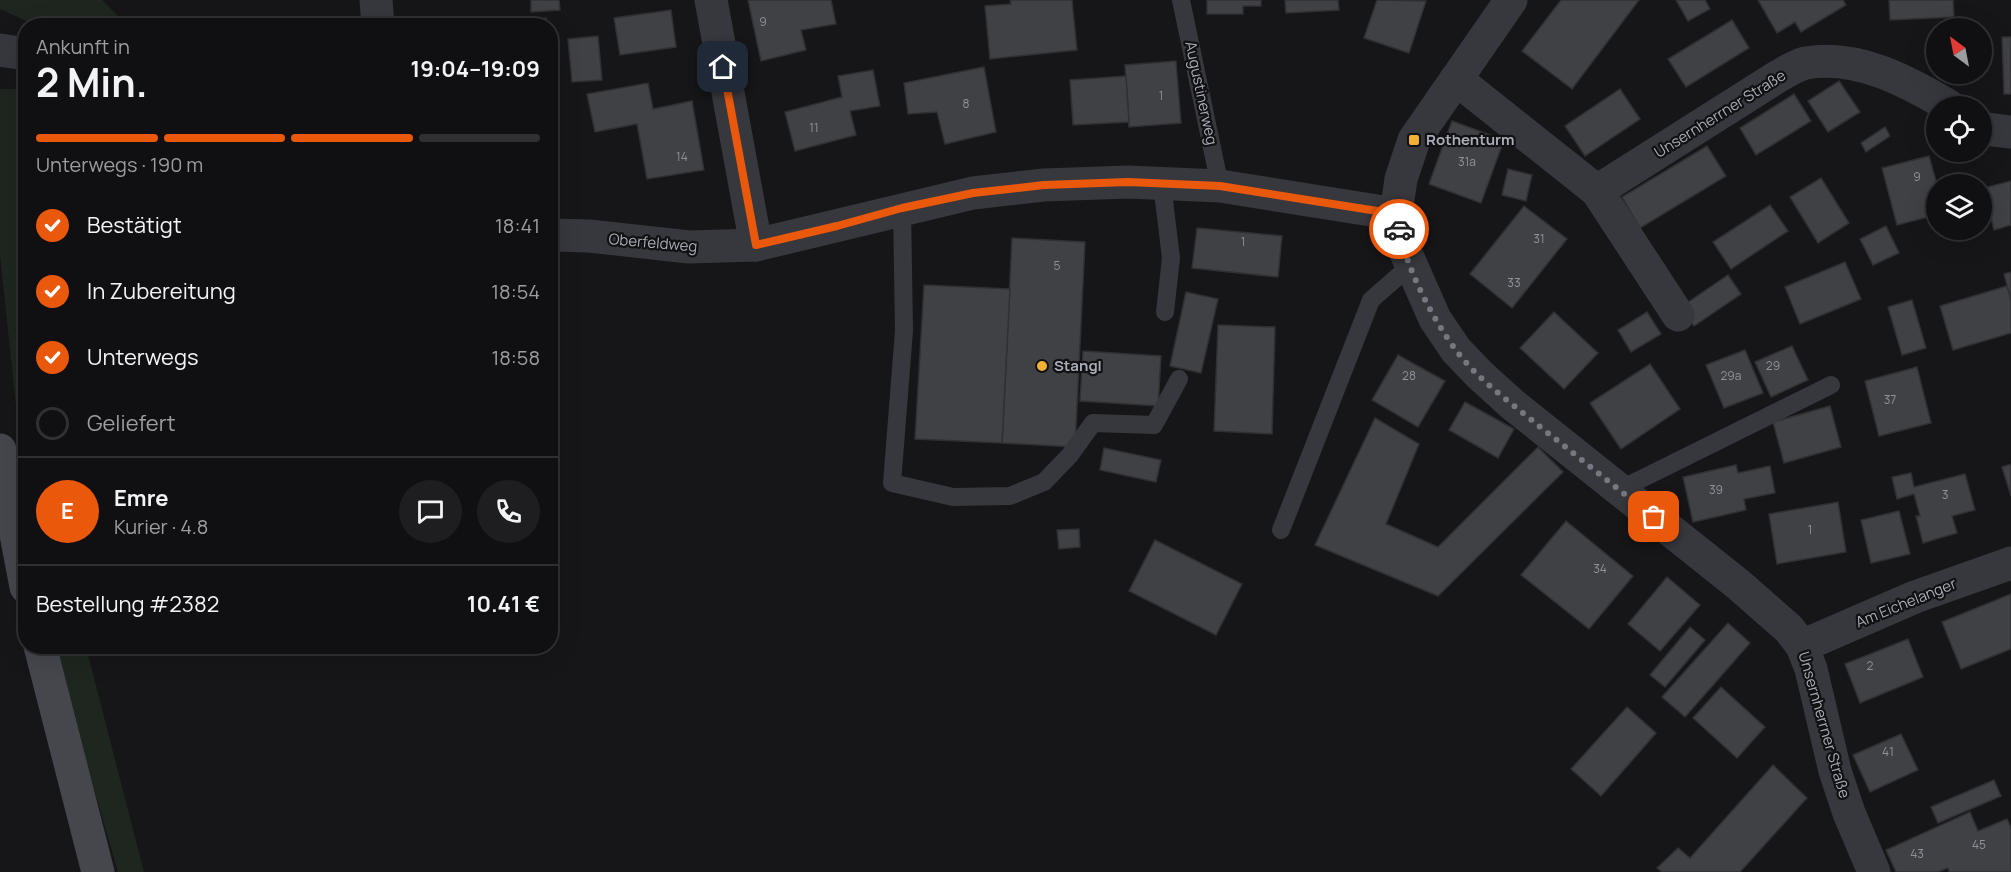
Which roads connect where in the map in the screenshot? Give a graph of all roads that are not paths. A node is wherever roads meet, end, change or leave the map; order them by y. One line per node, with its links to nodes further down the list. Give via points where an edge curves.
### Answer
1 (376, 0): 5 (street)
2 (711, 0): 16 (street)
3 (1181, 0): 11 (lane, Augustinerweg)
4 (1511, 0): 6 (street, Unsernherrner Straße)
5 (377, 18)
6 (1456, 79): 12 (street); 14 (street, Unsernherrner Straße, via 1414,140 1401,179)
7 (1932, 96): 12 (street, Unsernherrner Straße, via 1872,69 1835,61 1804,63)
8 (1992, 130): 9 (street)
9 (2011, 132)
10 (1162, 184): 11 (street, Oberfeldweg); 13 (street, Oberfeldweg, via 1044,185 973,193); 18 (lane, via 1171,258)
11 (1220, 186): 14 (street, Oberfeldweg)
12 (1597, 191): 19 (street)
13 (902, 208): 16 (street, Oberfeldweg); 20 (lane, via 904,331 892,483 953,497 1010,496 1044,482 1093,423 1154,425)
14 (1396, 214): 17 (street, Unsernherrner Straße)
15 (558, 235): 16 (street, Oberfeldweg, via 689,247)
16 (756, 245)
17 (1411, 265): 23 (street, Unsernherrner Straße, via 1435,319 1456,350 1512,404); 24 (lane, via 1371,300)
18 (1165, 312)
19 (1678, 315)
20 (1179, 380)
21 (1831, 385): 23 (lane)
22 (0, 450): 25 (main road)
23 (1620, 490): 27 (street, Unsernherrner Straße, via 1739,585 1789,629)
24 (1281, 530)
25 (18, 545)
26 (2011, 563): 27 (street, Am Eichelanger, via 1915,597)
27 (1802, 646): 30 (street, Unsernherrner Straße, via 1820,700 1835,771)
28 (42, 654): 29 (main road)
29 (98, 872)
30 (1874, 872)

